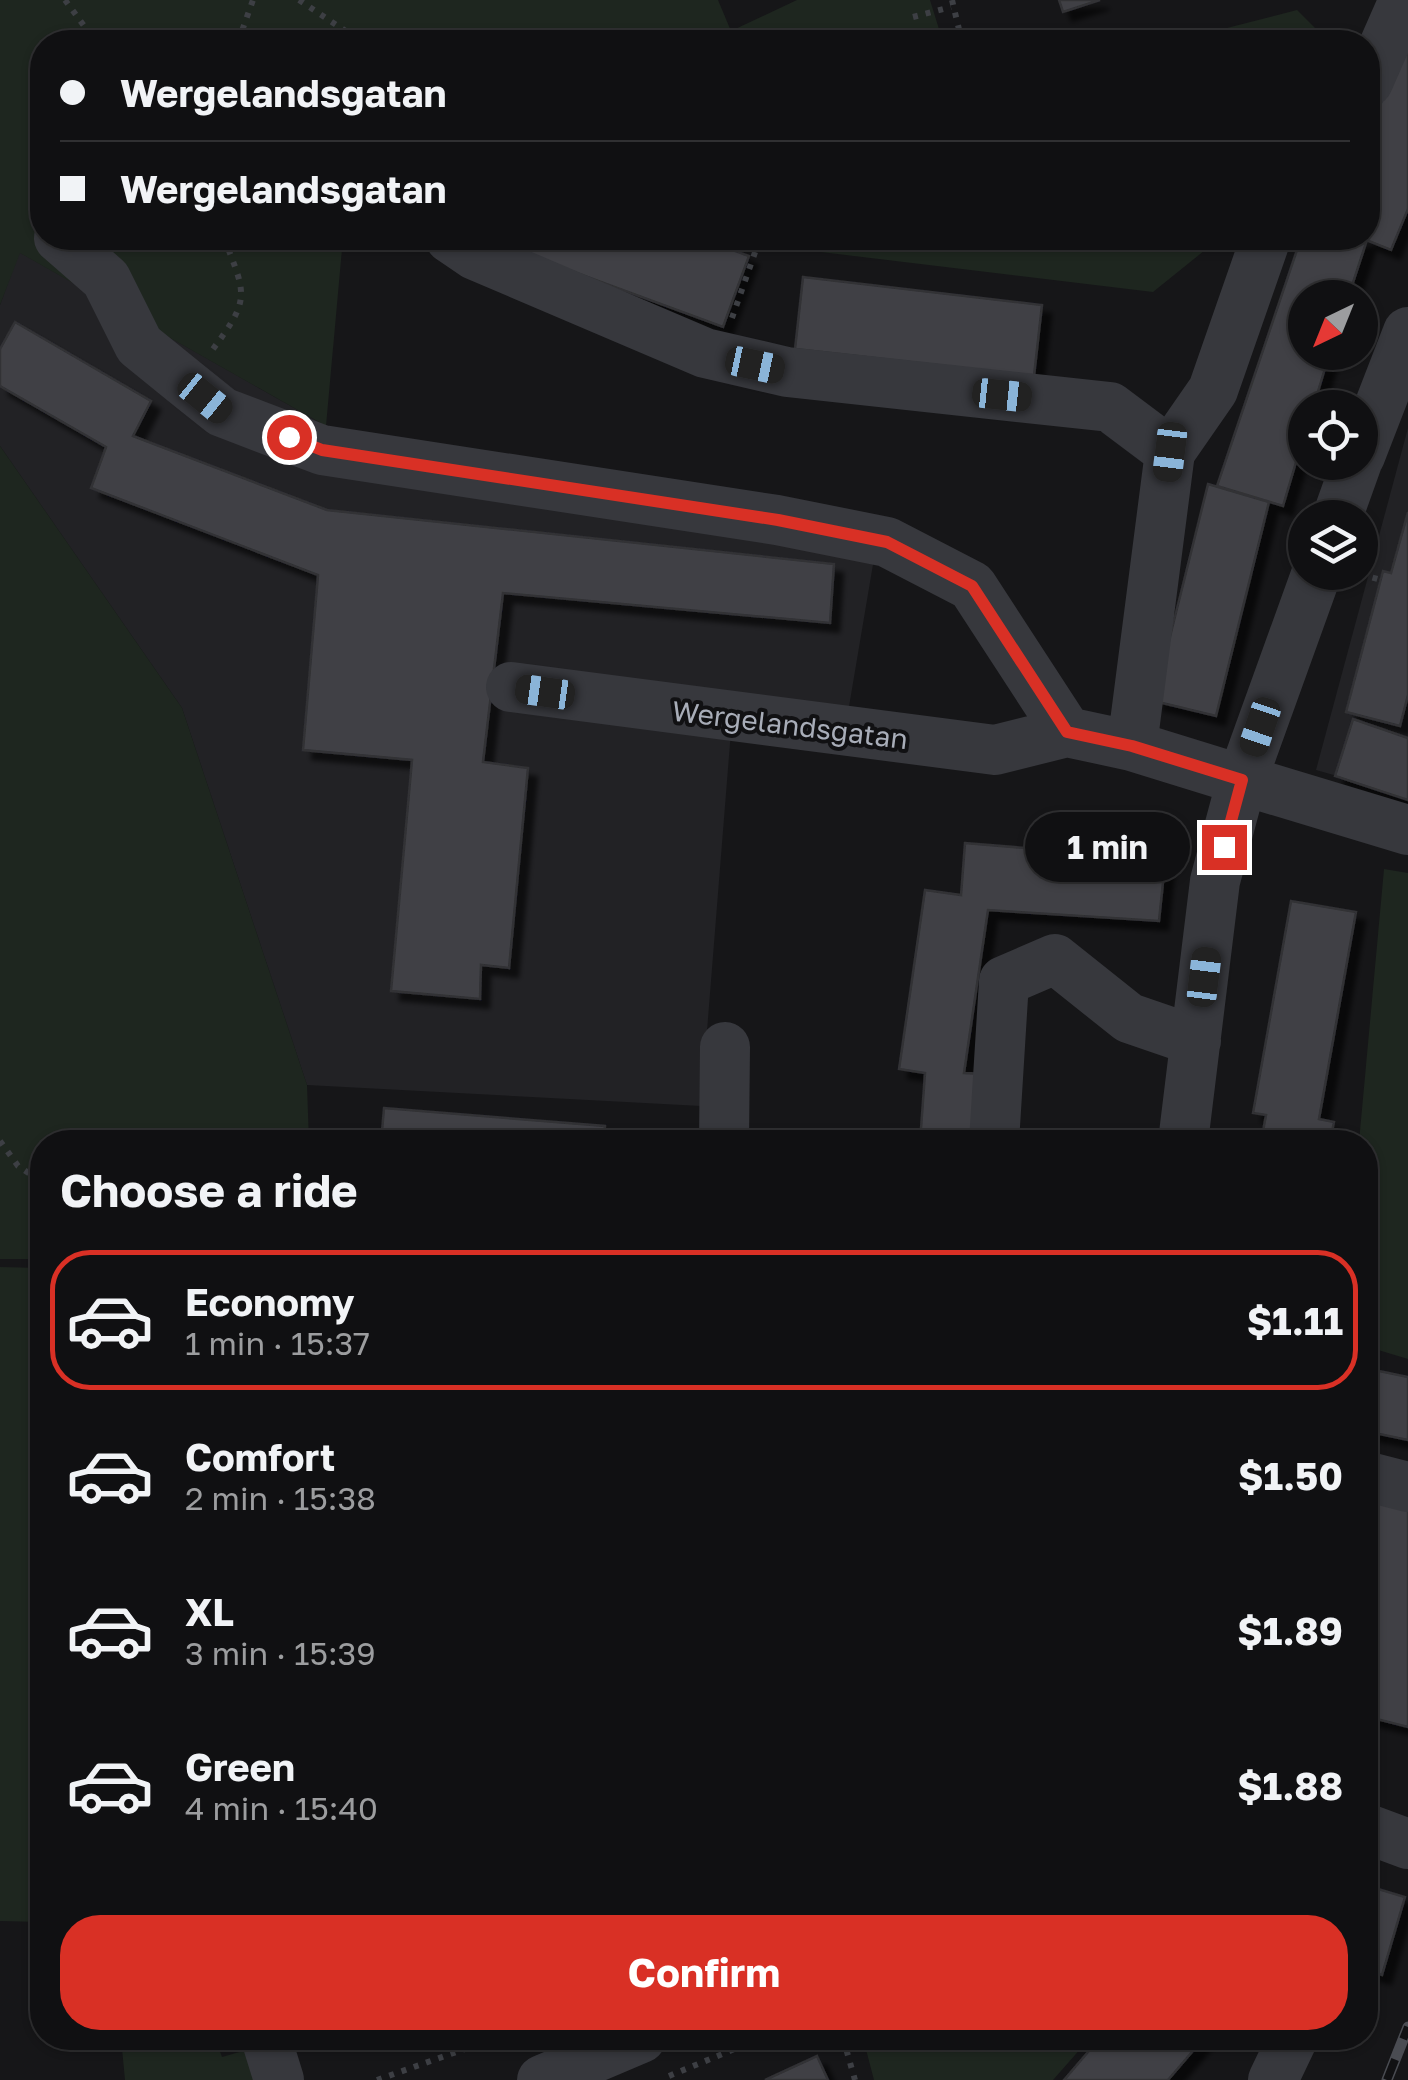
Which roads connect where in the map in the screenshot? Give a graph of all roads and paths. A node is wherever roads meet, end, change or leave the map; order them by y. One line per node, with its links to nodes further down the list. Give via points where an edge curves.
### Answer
1 (65, 0): 7 (path)
2 (253, 0): 8 (path)
3 (299, 0): 9 (path)
4 (1404, 0): 11 (street)
5 (952, 3): 6 (path); 10 (path)
6 (913, 17)
7 (87, 30)
8 (242, 30)
9 (344, 30)
10 (959, 30)
11 (1380, 55)
12 (73, 250): 19 (street, via 106,279 139,345)
13 (229, 250): 19 (path, via 241,282 241,311)
14 (468, 250): 18 (street)
15 (756, 250): 18 (path)
16 (1262, 250): 21 (street, via 1213,390)
17 (1408, 332): 20 (street)
18 (719, 356): 21 (street, via 787,372 1110,406)
19 (187, 384): 26 (street, via 222,412 322,450 887,542 972,586)
20 (1378, 410)
21 (1170, 452): 27 (street)
22 (1378, 579): 23 (path)
23 (1381, 580)
24 (1311, 590): 28 (street)
25 (512, 687): 26 (street, Wergelandsgatan, via 994,750)
26 (1067, 732): 27 (street, Wergelandsgatan)
27 (1132, 746): 28 (street, Wergelandsgatan)
28 (1242, 780): 29 (street, Wergelandsgatan); 30 (street, via 1215,881)
29 (1408, 830)
30 (1196, 1041): 33 (street, via 1130,1018 1055,959 1004,981); 34 (street)
31 (725, 1047): 32 (street)
32 (724, 1130)
33 (995, 1130)
34 (1185, 1130)
35 (0, 1141): 36 (path)
36 (30, 1174)
37 (1378, 1479): 38 (street)
38 (1408, 1487)
39 (1378, 1833): 40 (street)
40 (1408, 1844)
41 (269, 2050): 47 (street)
42 (462, 2050): 48 (path)
43 (613, 2050): 49 (street)
44 (732, 2050): 50 (path)
45 (846, 2050): 51 (path)
46 (1287, 2050): 52 (street)
47 (278, 2080)
48 (377, 2080)
49 (542, 2080)
50 (658, 2080)
51 (855, 2080)
52 (1273, 2080)

